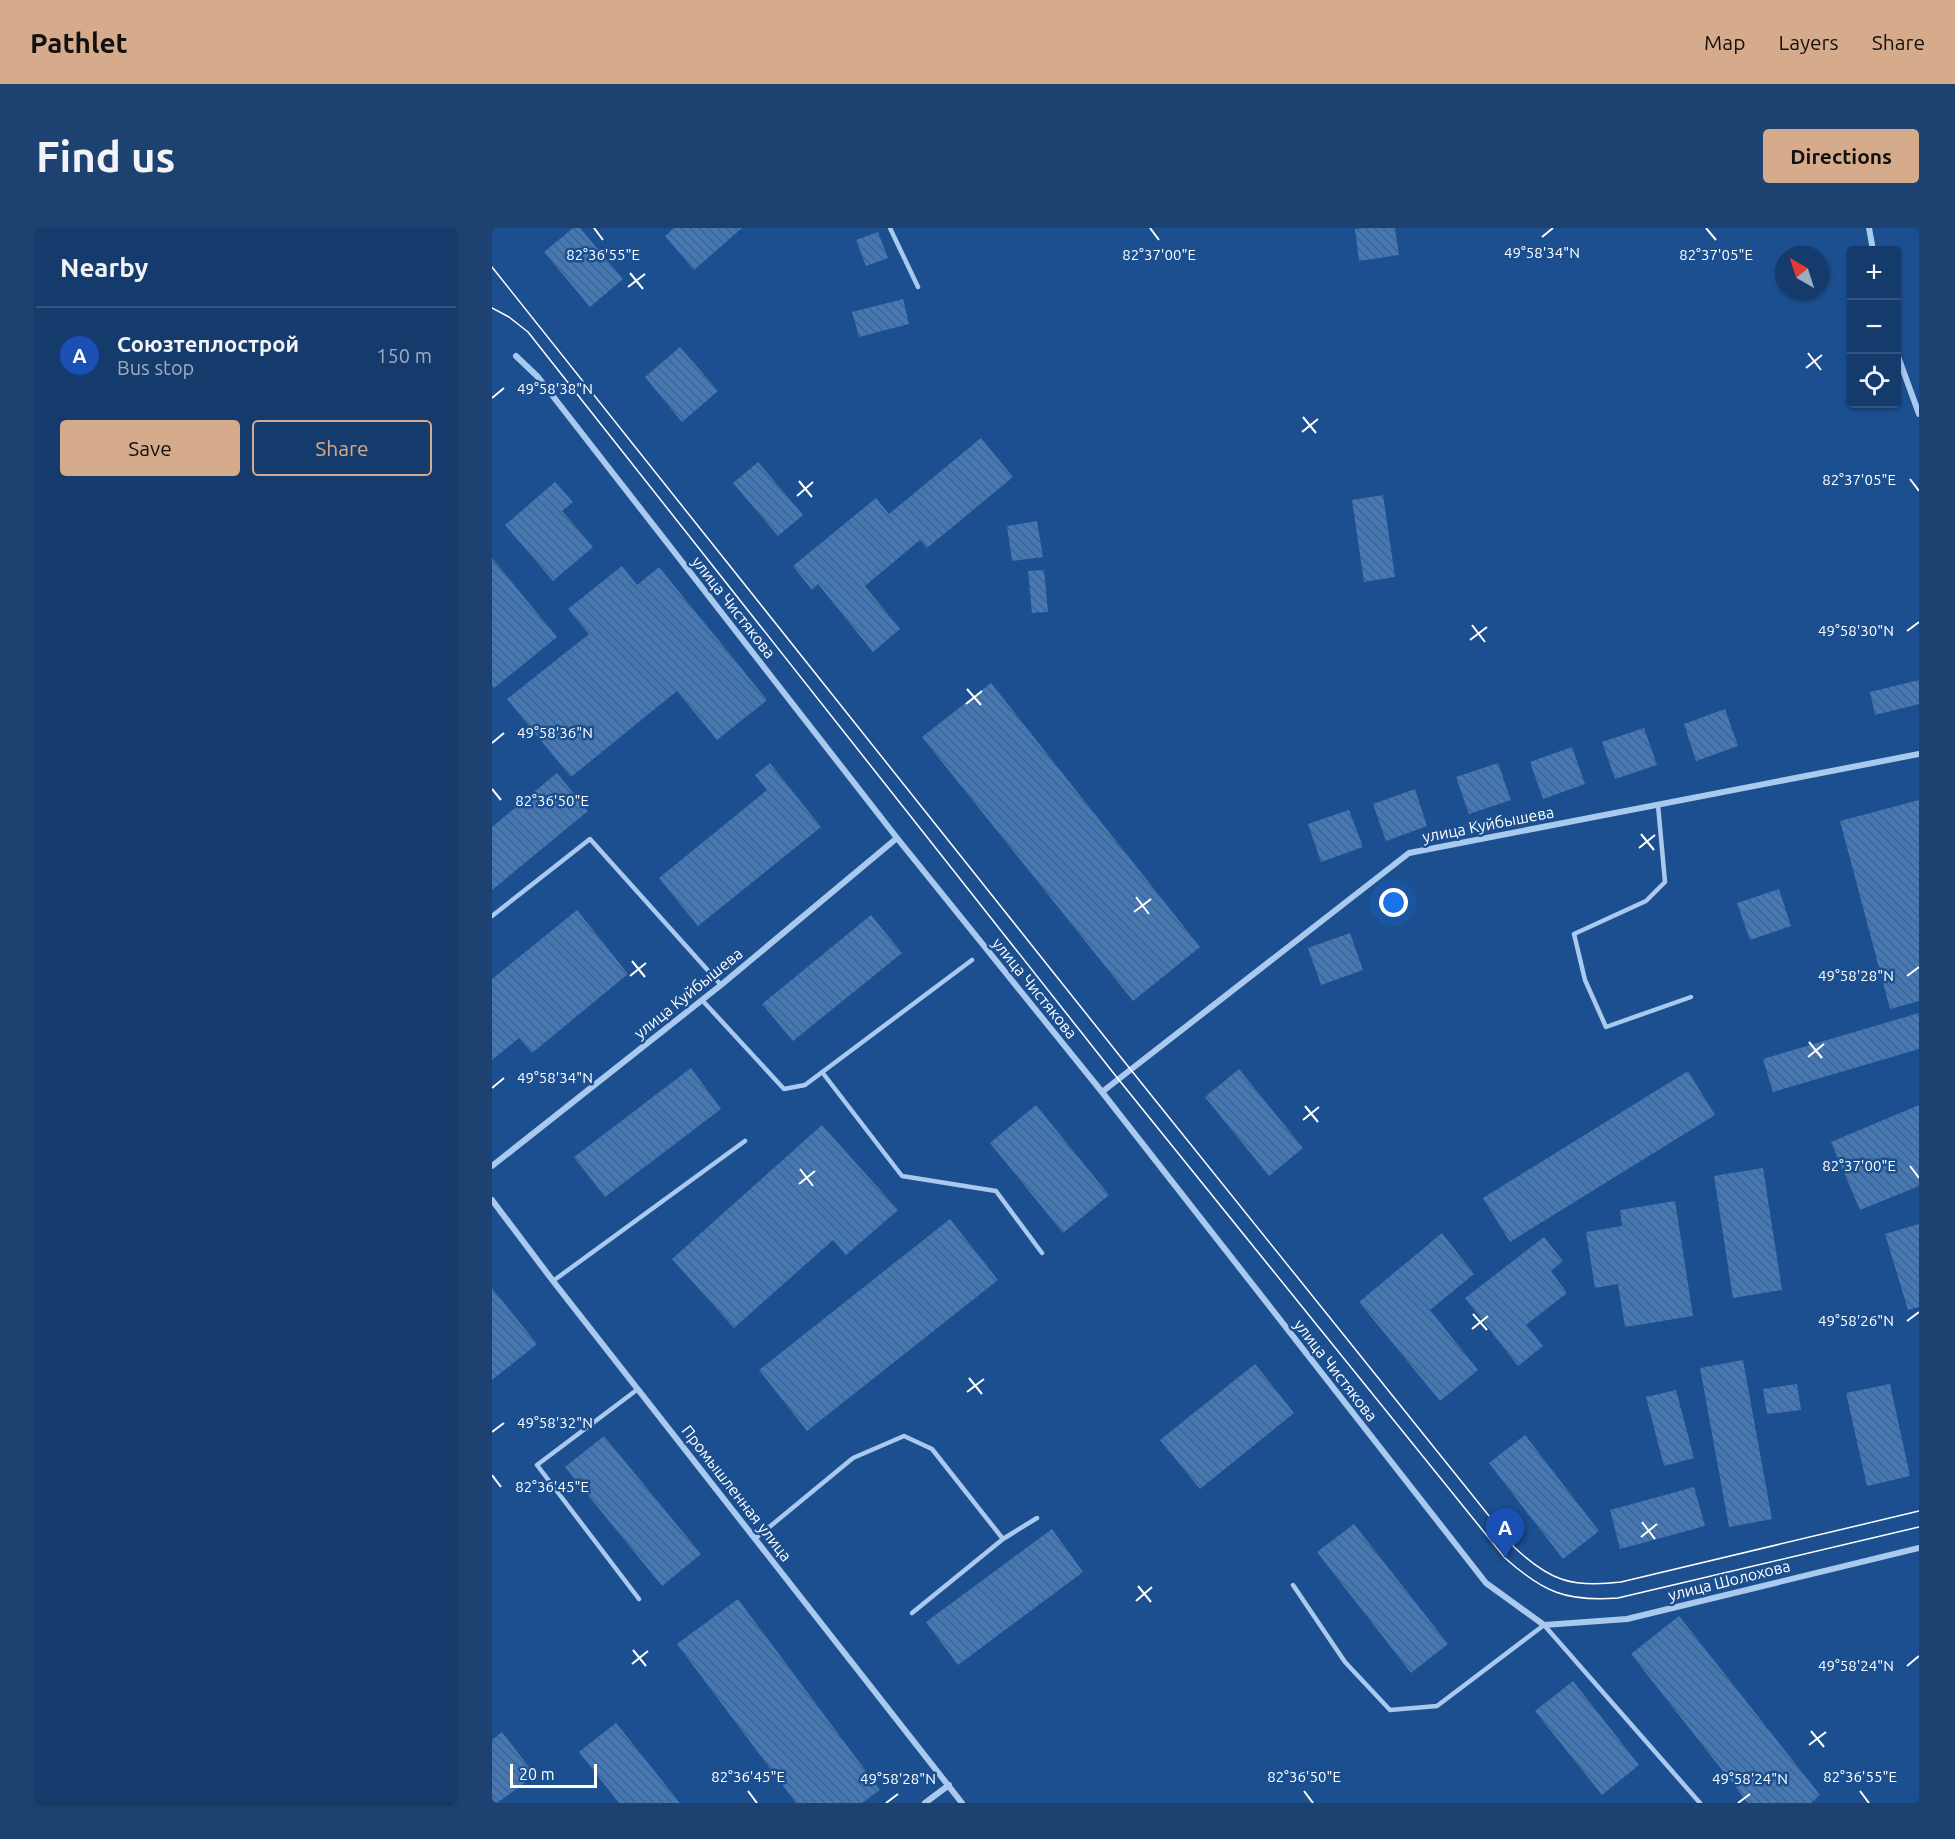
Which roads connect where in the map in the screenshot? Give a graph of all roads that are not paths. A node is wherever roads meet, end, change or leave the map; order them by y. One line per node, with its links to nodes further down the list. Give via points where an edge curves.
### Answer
1 (890, 228): 4 (lane)
2 (1869, 228): 3 (street)
3 (1872, 246)
4 (918, 287)
5 (1897, 354): 7 (street)
6 (516, 357): 10 (street, улица Чистякова, via 538,377)
7 (1919, 414)
8 (1919, 754): 9 (street, улица Куйбышева)
9 (1658, 805): 14 (lane, via 1665,882 1646,901 1574,934 1585,980 1606,1027); 17 (street, улица Куйбышева, via 1409,853)
10 (897, 838): 13 (street, улица Куйбышева); 17 (street, улица Чистякова)
11 (492, 916): 13 (lane, via 590,839)
12 (972, 960): 16 (lane)
13 (721, 985): 15 (street, улица Куйбышева)
14 (1691, 997)
15 (702, 1000): 16 (lane, via 784,1089 805,1085); 19 (street, улица Куйбышева)
16 (822, 1072): 21 (lane, via 902,1176 996,1191)
17 (1102, 1092): 31 (street, улица Чистякова, via 1486,1583)
18 (745, 1141): 22 (lane)
19 (492, 1166)
20 (492, 1200): 22 (street, Промышленная улица)
21 (1042, 1253)
22 (553, 1281): 23 (street, Промышленная улица)
23 (638, 1389): 25 (street, Промышленная улица); 29 (lane, via 537,1465)
24 (1037, 1518): 26 (lane)
25 (756, 1538): 26 (lane, via 853,1458 904,1436 932,1449); 32 (street, Промышленная улица)
26 (1003, 1539): 30 (lane)
27 (1919, 1548): 31 (street, улица Шолохова, via 1627,1619)
28 (1293, 1585): 31 (lane, via 1345,1662 1390,1710 1437,1706)
29 (639, 1599)
30 (912, 1613)
31 (1544, 1625): 35 (lane)
32 (949, 1785): 33 (street); 34 (street, Промышленная улица)
33 (926, 1803)
34 (962, 1803)
35 (1701, 1803)

